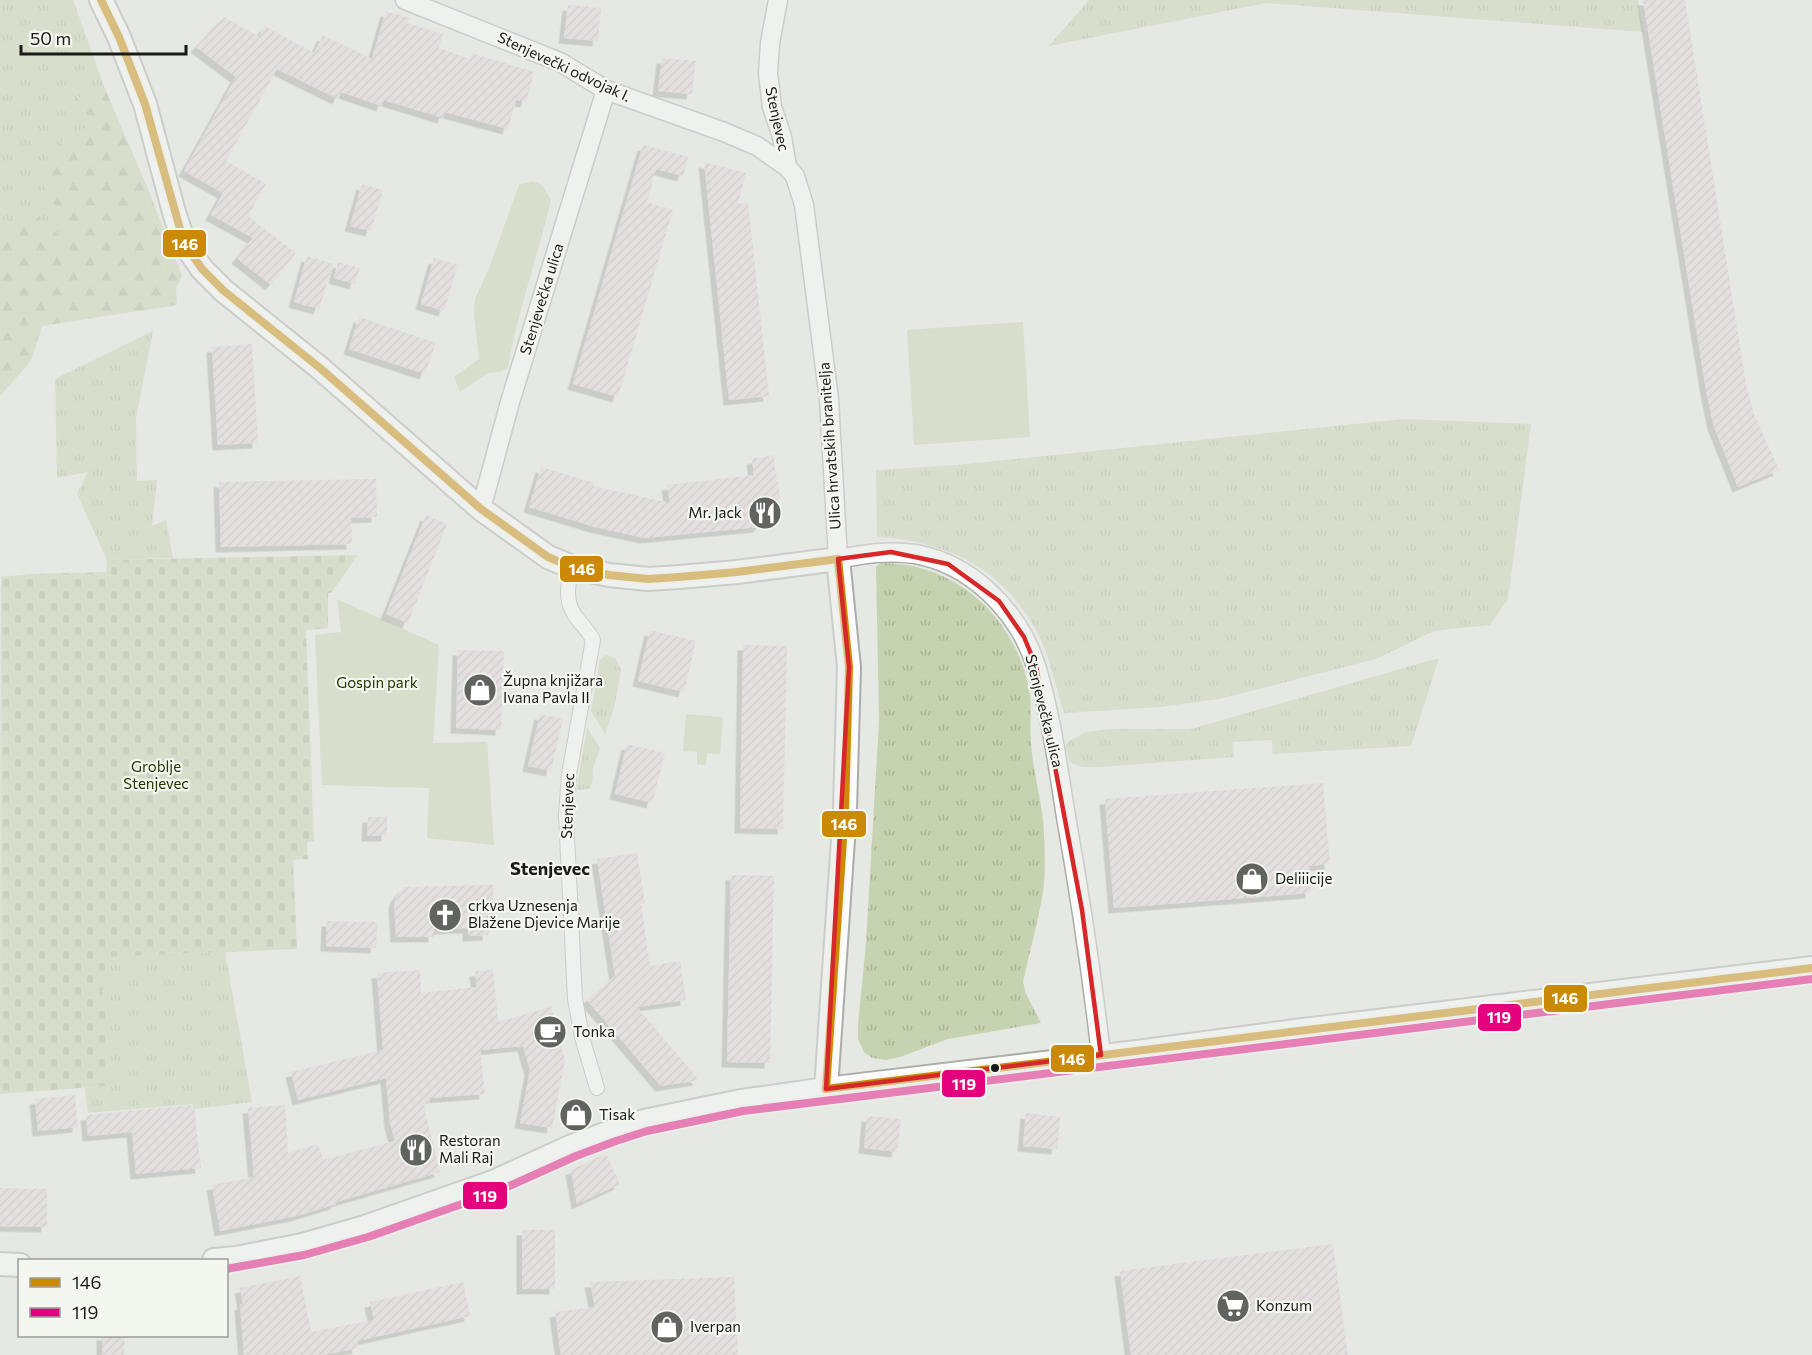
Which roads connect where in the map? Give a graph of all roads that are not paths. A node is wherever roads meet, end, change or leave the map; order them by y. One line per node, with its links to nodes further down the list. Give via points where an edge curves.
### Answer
1 (101, 0): 6 (street, Stenjevečka ulica, via 145,104 184,243 202,269)
2 (405, 0): 4 (street, Stenjevečki odvojak I., via 560,62)
3 (778, 0): 5 (street, Stenjevec, via 768,73)
4 (606, 90): 5 (street, Stenjevečki odvojak I., via 757,146); 6 (street, Stenjevečka ulica)
5 (787, 167): 7 (street, Ulica hrvatskih branitelja, via 800,188 811,250 829,399)
6 (481, 509): 8 (street, Stenjevečka ulica, via 548,557)
7 (838, 559): 8 (street, Stenjevečka ulica, via 648,579); 10 (street, Stenjevečka ulica, via 891,552 916,554 948,564 999,601 1024,637 1036,666 1060,780); 12 (street, Ulica hrvatskih branitelja, via 849,667 845,810)
8 (572, 567): 11 (street, Stenjevec, via 568,604 593,640 568,774 569,896 576,999)
9 (1812, 968): 10 (street)
10 (1101, 1055): 12 (street)
11 (597, 1088)
12 (826, 1089): 13 (street, via 644,1121 572,1146 492,1182 365,1227 302,1245)
13 (225, 1259)
14 (0, 1264): 15 (street)
15 (18, 1265)

